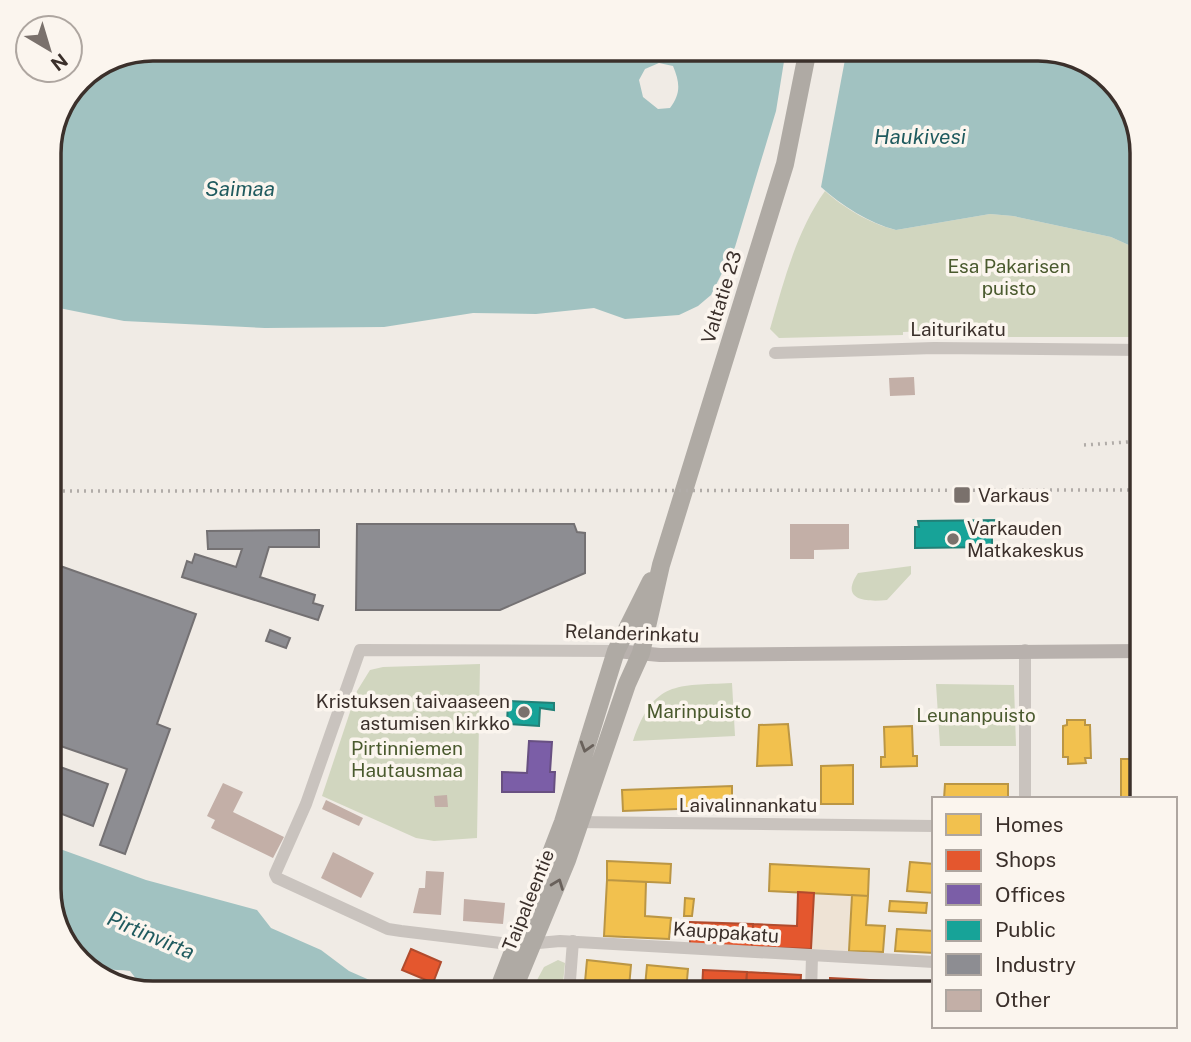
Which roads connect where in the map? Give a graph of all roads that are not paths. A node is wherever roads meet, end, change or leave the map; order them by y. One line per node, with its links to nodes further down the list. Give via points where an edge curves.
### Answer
1 (806, 61): 4 (highway, Valtatie 23, via 785,164)
2 (1130, 350): 3 (street, Laiturikatu, via 934,348)
3 (775, 353)
4 (663, 560): 7 (highway, Valtatie 23); 8 (highway, Valtatie 23)
5 (1025, 650): 6 (main road, Relanderinkatu); 8 (main road, Relanderinkatu); 9 (street)
6 (1130, 651)
7 (616, 652): 8 (main road, Relanderinkatu); 10 (highway, Valtatie 23, one-way to 10); 12 (street, Relanderinkatu, via 360,650 306,804)
8 (641, 653): 10 (highway, Valtatie 23)
9 (1026, 797)
10 (572, 822): 11 (street, Laivalinnankatu); 14 (highway, Taipaleentie)
11 (932, 827)
12 (275, 874): 14 (street, Kauppakatu, via 388,929)
13 (573, 942): 14 (street, Kauppakatu); 15 (street, Kauppakatu); 18 (street)
14 (525, 946): 17 (highway, Taipaleentie)
15 (812, 956): 16 (street, Kauppakatu); 19 (street)
16 (932, 962)
17 (508, 981)
18 (570, 981)
19 (811, 981)

